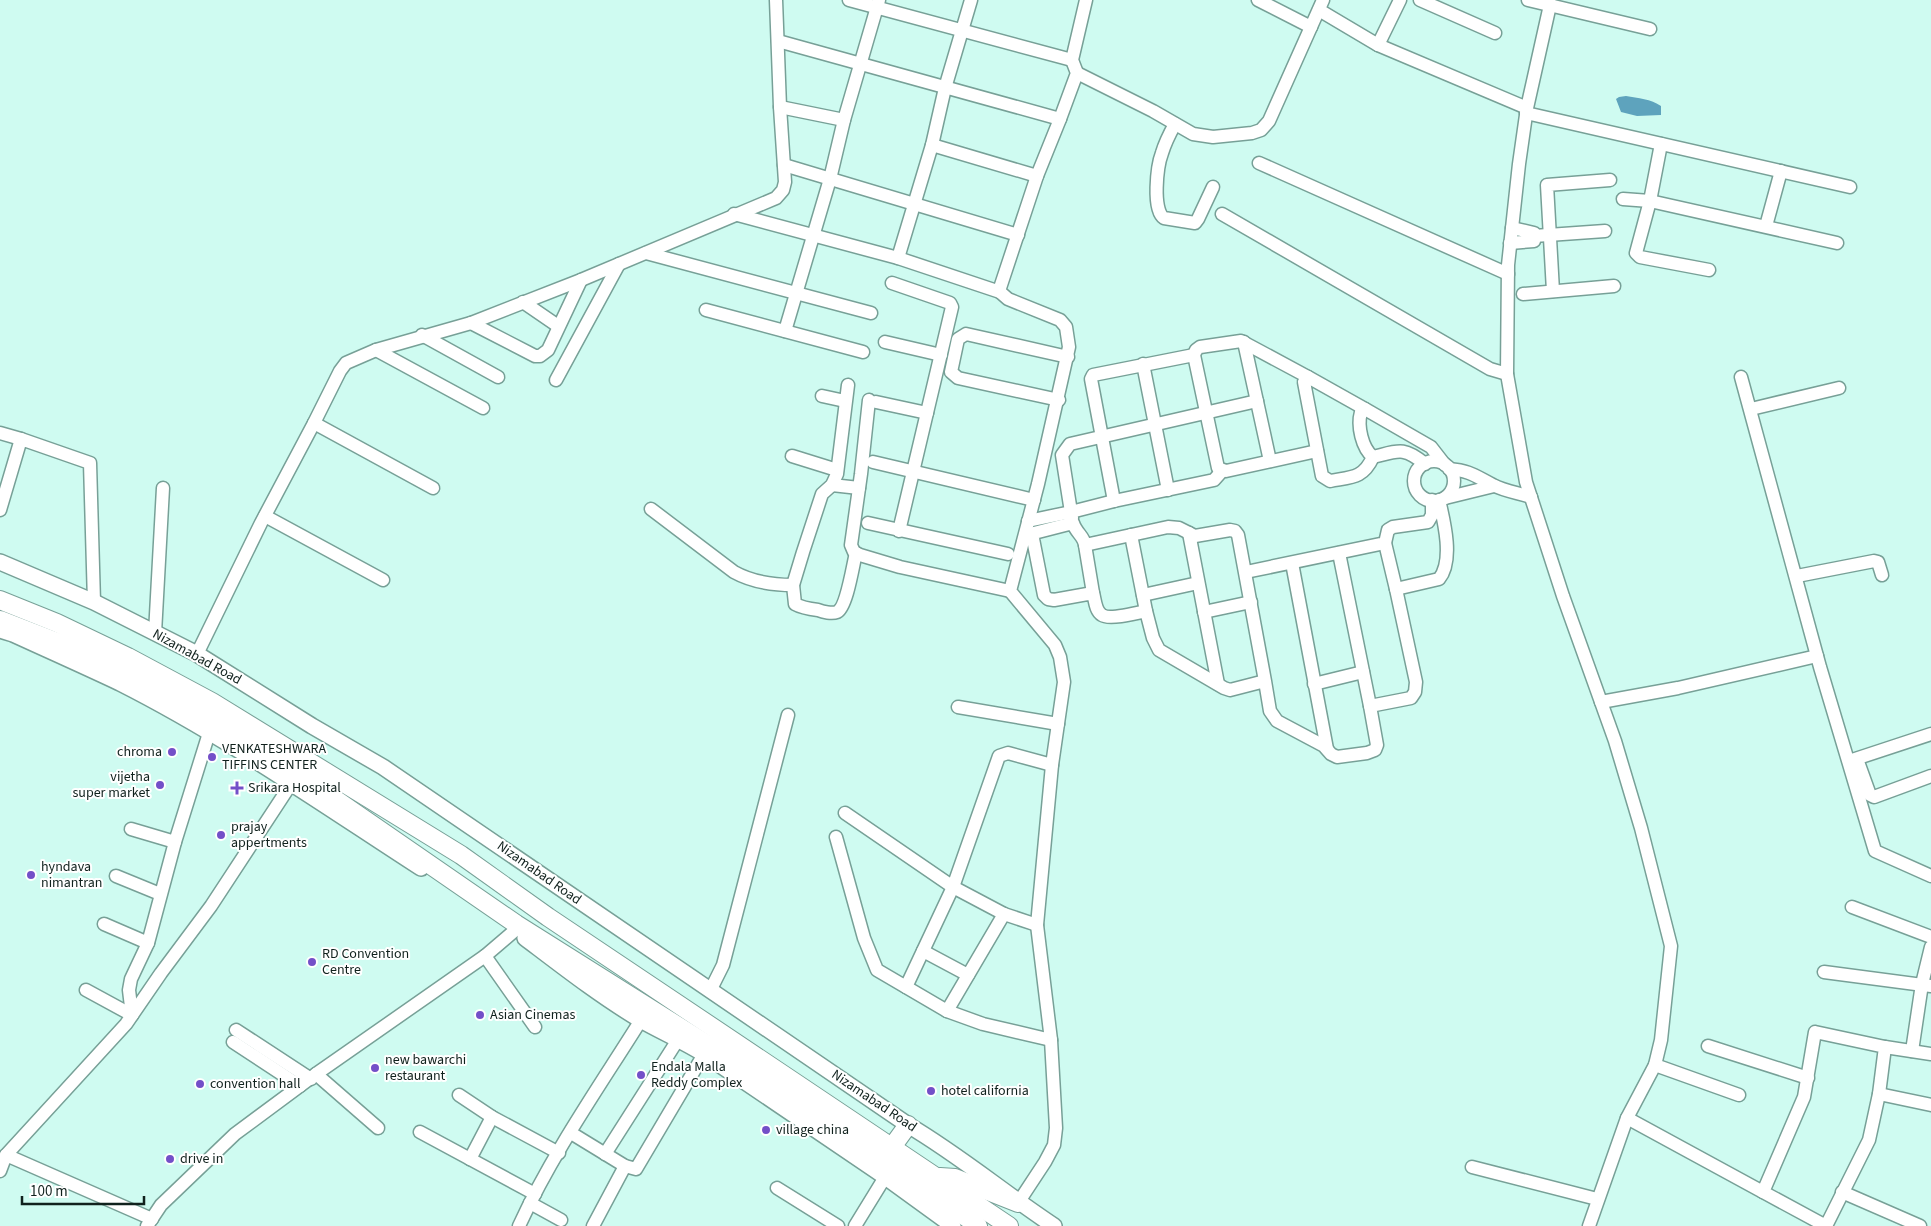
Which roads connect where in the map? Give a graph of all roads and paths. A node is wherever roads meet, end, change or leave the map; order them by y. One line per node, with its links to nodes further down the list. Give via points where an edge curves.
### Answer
1 (776, 0): 16 (street)
2 (849, 0): 10 (street)
3 (971, 0): 14 (street)
4 (1086, 0): 18 (street)
5 (1258, 0): 12 (street)
6 (1400, 0): 17 (street)
7 (1420, 0): 15 (street)
8 (1528, 0): 9 (street)
9 (1549, 3): 13 (street); 23 (street)
10 (878, 4): 14 (street); 19 (street)
11 (1321, 5): 12 (street); 17 (street)
12 (1311, 27): 26 (street, via 1269,121 1261,130 1214,137 1192,134)
13 (1650, 29)
14 (962, 30): 18 (street); 21 (street)
15 (1495, 33)
16 (778, 41): 19 (street); 22 (street)
17 (1378, 45): 23 (street)
18 (1072, 60): 20 (street)
19 (861, 65): 21 (street); 25 (street)
20 (1076, 73): 24 (street); 26 (street)
21 (944, 88): 24 (street); 28 (street)
22 (780, 108): 25 (street); 30 (street)
23 (1527, 111): 27 (street); 43 (street)
24 (1060, 119): 32 (street)
25 (844, 120): 33 (street)
26 (1175, 124): 35 (street, via 1161,153 1158,168 1161,216 1196,222)
27 (1661, 144): 31 (street); 38 (street)
28 (932, 145): 32 (street); 39 (street)
29 (1259, 163): 55 (street)
30 (784, 165): 33 (street); 40 (street, via 785,182 781,194)
31 (1781, 171): 36 (street); 42 (street)
32 (1037, 176): 45 (street)
33 (830, 179): 39 (street); 46 (street)
34 (1610, 180): 48 (street, via 1547,185)
35 (1213, 187)
36 (1850, 187)
37 (1623, 199): 38 (street)
38 (1650, 201): 42 (street); 54 (street, via 1637,256)
39 (913, 204): 45 (street); 52 (street)
40 (734, 214): 46 (street); 51 (street)
41 (1222, 214): 78 (street, via 1490,369)
42 (1766, 226): 50 (street)
43 (1512, 228): 47 (street, via 1534,233); 49 (street)
44 (1605, 231): 48 (street)
45 (1018, 235): 60 (street)
46 (812, 236): 52 (street); 61 (street)
47 (1534, 236): 48 (street); 49 (street, via 1534,241)
48 (1550, 236): 59 (street)
49 (1510, 243): 55 (street)
50 (1837, 243)
51 (646, 253): 53 (street); 61 (street)
52 (898, 258): 60 (street)
53 (619, 264): 56 (street); 82 (street)
54 (1709, 270)
55 (1508, 274): 78 (street)
56 (582, 280): 63 (street); 67 (street)
57 (892, 283): 74 (street, via 951,305)
58 (1614, 286): 59 (street)
59 (1553, 291): 62 (street)
60 (1000, 292): 76 (street, via 1008,299 1060,320 1068,335)
61 (797, 294): 65 (street); 68 (street)
62 (1523, 294)
63 (523, 302): 66 (street); 67 (street)
64 (706, 310): 68 (street)
65 (871, 313)
66 (471, 323): 67 (street, via 535,356 548,350); 69 (street)
67 (558, 326)
68 (785, 331): 73 (street)
69 (422, 335): 72 (street); 79 (street)
70 (885, 342): 74 (street)
71 (1244, 342): 75 (street, via 1200,347); 80 (street); 88 (street)
72 (376, 350): 89 (street); 94 (street, via 346,363)
73 (863, 352)
74 (941, 355): 92 (street)
75 (1194, 355): 77 (street); 93 (street)
76 (1068, 356): 86 (street); 86 (street, via 966,334 958,339 951,372 958,378)
77 (1144, 364): 95 (street); 97 (street, via 1093,375 1091,379)
78 (1507, 374): 115 (street)
79 (498, 377)
80 (1308, 377): 90 (street); 99 (street, via 1303,385)
81 (1742, 377): 91 (street)
82 (556, 380)
83 (848, 385): 87 (street)
84 (1839, 388): 91 (street)
85 (822, 396): 87 (street)
86 (1059, 400): 116 (street, via 1042,485)
87 (845, 401): 106 (street)
88 (1257, 401): 93 (street); 102 (street)
89 (482, 408)
90 (1365, 409): 101 (street, via 1360,414 1363,441); 105 (street, via 1431,447)
91 (1751, 409): 137 (street)
92 (927, 413): 108 (street); 113 (street, via 872,401)
93 (1206, 414): 95 (street); 107 (street, via 1218,468)
94 (314, 424): 112 (street); 121 (street)
95 (1155, 425): 97 (street); 114 (street)
96 (0, 432): 98 (street)
97 (1102, 437): 118 (street); 122 (street, via 1070,444 1062,454)
98 (21, 439): 120 (street); 146 (street, via 90,463)
99 (1317, 450): 101 (street, via 1322,476 1330,482 1362,474); 102 (street)
100 (792, 456): 106 (street)
101 (1373, 457): 104 (street, via 1401,451 1415,456)
102 (1270, 461): 107 (street)
103 (873, 462): 108 (street)
104 (1424, 464): 105 (street, via 1433,462); 117 (street, via 1417,471 1414,484 1426,500)
105 (1447, 467): 110 (street, via 1474,473); 117 (street, via 1452,475 1452,488)
106 (837, 470): 109 (street)
107 (1222, 471): 114 (street, via 1214,480)
108 (914, 472): 116 (street); 125 (street)
109 (832, 485): 113 (street); 140 (street, via 822,494)
110 (1494, 486): 115 (street); 117 (street)
111 (163, 488): 152 (street)
112 (433, 488)
113 (859, 488): 130 (street, via 851,545)
114 (1168, 490): 118 (street)
115 (1531, 497): 161 (street)
116 (1034, 500): 123 (street)
117 (1439, 500): 128 (street, via 1428,522 1392,527); 141 (street, via 1446,539 1443,574 1439,579)
118 (1114, 501): 122 (street)
119 (651, 508): 140 (street, via 744,578)
120 (0, 510)
121 (265, 516): 138 (street); 153 (street)
122 (1072, 518): 123 (street); 129 (street); 143 (street, via 1034,533 1044,595 1054,600)
123 (1028, 522): 142 (street)
124 (868, 523): 125 (street)
125 (899, 531): 132 (street)
126 (1189, 534): 127 (street, via 1180,528 1168,527); 135 (street, via 1235,531); 139 (street)
127 (1131, 535): 129 (street); 144 (street)
128 (1385, 543): 131 (street); 141 (street)
129 (1085, 545): 143 (street)
130 (856, 553): 140 (street, via 846,595 838,612 796,604); 142 (street)
131 (1339, 553): 134 (street); 155 (street)
132 (1008, 554)
133 (0, 562): 146 (main road, Nizamabad Road)
134 (1292, 563): 135 (street); 159 (street)
135 (1246, 572): 147 (street)
136 (1882, 575): 137 (street, via 1881,557)
137 (1797, 576): 154 (street)
138 (383, 580)
139 (1198, 583): 144 (street); 149 (street)
140 (793, 585)
141 (1396, 589): 162 (street, via 1416,692 1411,698)
142 (1010, 591): 165 (street, via 1060,657 1064,682)
143 (1093, 593): 148 (street, via 1102,616)
144 (1143, 595): 148 (street)
145 (0, 600): 160 (highway, Nizamabad Road, via 128,656)
146 (94, 602): 152 (main road, Nizamabad Road)
147 (1251, 602): 149 (street); 157 (street)
148 (1146, 611): 158 (street, via 1159,650)
149 (1204, 612): 158 (street)
150 (0, 620): 156 (highway, Nizamabad Road, via 90,655)
151 (0, 630): 156 (main road, Nizamabad Road)
152 (155, 633): 153 (main road, Nizamabad Road)
153 (197, 654): 196 (main road, Nizamabad Road, via 383,767)
154 (1817, 656): 161 (street); 169 (street)
155 (1363, 672): 159 (street); 162 (street)
156 (123, 679): 160 (highway, Nizamabad Road); 166 (main road, Nizamabad Road)
157 (1265, 681): 158 (street, via 1230,690); 168 (street, via 1273,717)
158 (1218, 684)
159 (1314, 684): 168 (street)
160 (165, 686): 185 (highway, Nizamabad Road, via 287,766); 222 (highway, Nizamabad Road, via 212,702 461,855 548,917)
161 (1602, 702): 209 (street, via 1641,828 1671,946 1662,1040)
162 (1370, 706): 168 (street, via 1377,745 1375,750 1337,757)
163 (958, 707): 165 (street)
164 (788, 715): 196 (street, via 723,965)
165 (1058, 724): 170 (street)
166 (209, 733): 172 (main road, Nizamabad Road); 176 (street)
167 (1931, 734): 169 (street)
168 (1327, 749)
169 (1853, 760): 171 (street, via 1874,797); 178 (street, via 1875,851)
170 (1052, 765): 179 (street, via 1008,752 999,756); 184 (street)
171 (1931, 776)
172 (291, 784): 185 (main road, Nizamabad Road); 198 (street, via 211,906)
173 (845, 813): 179 (street)
174 (131, 829): 176 (street)
175 (836, 837): 194 (street, via 864,938 877,970)
176 (175, 842): 180 (street)
177 (116, 876): 180 (street)
178 (1931, 876)
179 (953, 888): 182 (street); 189 (street)
180 (160, 894): 187 (street)
181 (1852, 907): 186 (street)
182 (1004, 914): 184 (street); 192 (street)
183 (104, 924): 187 (street)
184 (1037, 925): 203 (street)
185 (517, 928): 190 (street); 199 (main road, Nizamabad Road, via 595,991); 230 (highway, Nizamabad Road, via 770,1084)
186 (1931, 937)
187 (148, 943): 198 (street, via 131,979)
188 (1931, 947): 193 (street)
189 (923, 951): 192 (street); 194 (street)
190 (485, 956): 200 (street); 211 (street)
191 (1824, 972): 193 (street)
192 (968, 976): 197 (street)
193 (1926, 985): 206 (street)
194 (906, 987): 197 (street)
195 (86, 990): 198 (street)
196 (710, 991): 218 (main road, Nizamabad Road)
197 (947, 1011): 203 (street, via 983,1024)
198 (132, 1014): 225 (street)
199 (641, 1020): 202 (main road, Nizamabad Road); 221 (street)
200 (535, 1027)
201 (235, 1036): 211 (street)
202 (679, 1038): 207 (main road, Nizamabad Road); 224 (street)
203 (1051, 1040): 237 (street, via 1054,1145)
204 (1708, 1046): 210 (street)
205 (1885, 1047): 206 (street); 210 (street, via 1815,1032); 212 (street)
206 (1912, 1051): 208 (street)
207 (704, 1054): 227 (street, via 639,1167 634,1170); 230 (main road, Nizamabad Road)
208 (1931, 1054)
209 (1654, 1064): 214 (street); 217 (street)
210 (1808, 1078): 233 (street, via 1797,1116)
211 (309, 1080): 219 (street); 239 (street, via 235,1134 161,1205)
212 (1879, 1094): 215 (street); 234 (street, via 1869,1140)
213 (459, 1095): 216 (street)
214 (1739, 1095)
215 (1931, 1105)
216 (492, 1117): 223 (street); 226 (street)
217 (1626, 1118): 233 (street); 236 (street)
218 (908, 1125): 222 (highway); 237 (main road, Nizamabad Road, via 938,1143)
219 (378, 1128)
220 (420, 1132): 226 (street)
221 (571, 1133): 223 (street); 224 (street)
222 (892, 1147): 231 (highway, Nizamabad Road)
223 (559, 1153): 235 (street)
224 (605, 1154): 227 (street)
225 (6, 1155): 229 (street); 239 (street)
226 (470, 1159): 235 (street)
227 (626, 1166): 241 (street)
228 (1472, 1167): 236 (street)
229 (0, 1171)
230 (889, 1171): 243 (street); 244 (main road, Nizamabad Road); 245 (highway, Nizamabad Road)
231 (934, 1176): 237 (highway, via 955,1178); 246 (highway, Nizamabad Road)
232 (777, 1188): 242 (street)
233 (1763, 1192): 249 (street)
234 (1842, 1192): 249 (street); 250 (street)
235 (533, 1198): 238 (street); 240 (street)
236 (1597, 1199): 248 (street)
237 (1018, 1203): 247 (main road, Nizamabad Road)
238 (561, 1220)
239 (149, 1223)
240 (519, 1226)
241 (593, 1226)
242 (838, 1226)
243 (854, 1226)
244 (953, 1226)
245 (978, 1226)
246 (1009, 1226)
247 (1054, 1226)
248 (1589, 1226)
249 (1826, 1226)
250 (1920, 1226)

